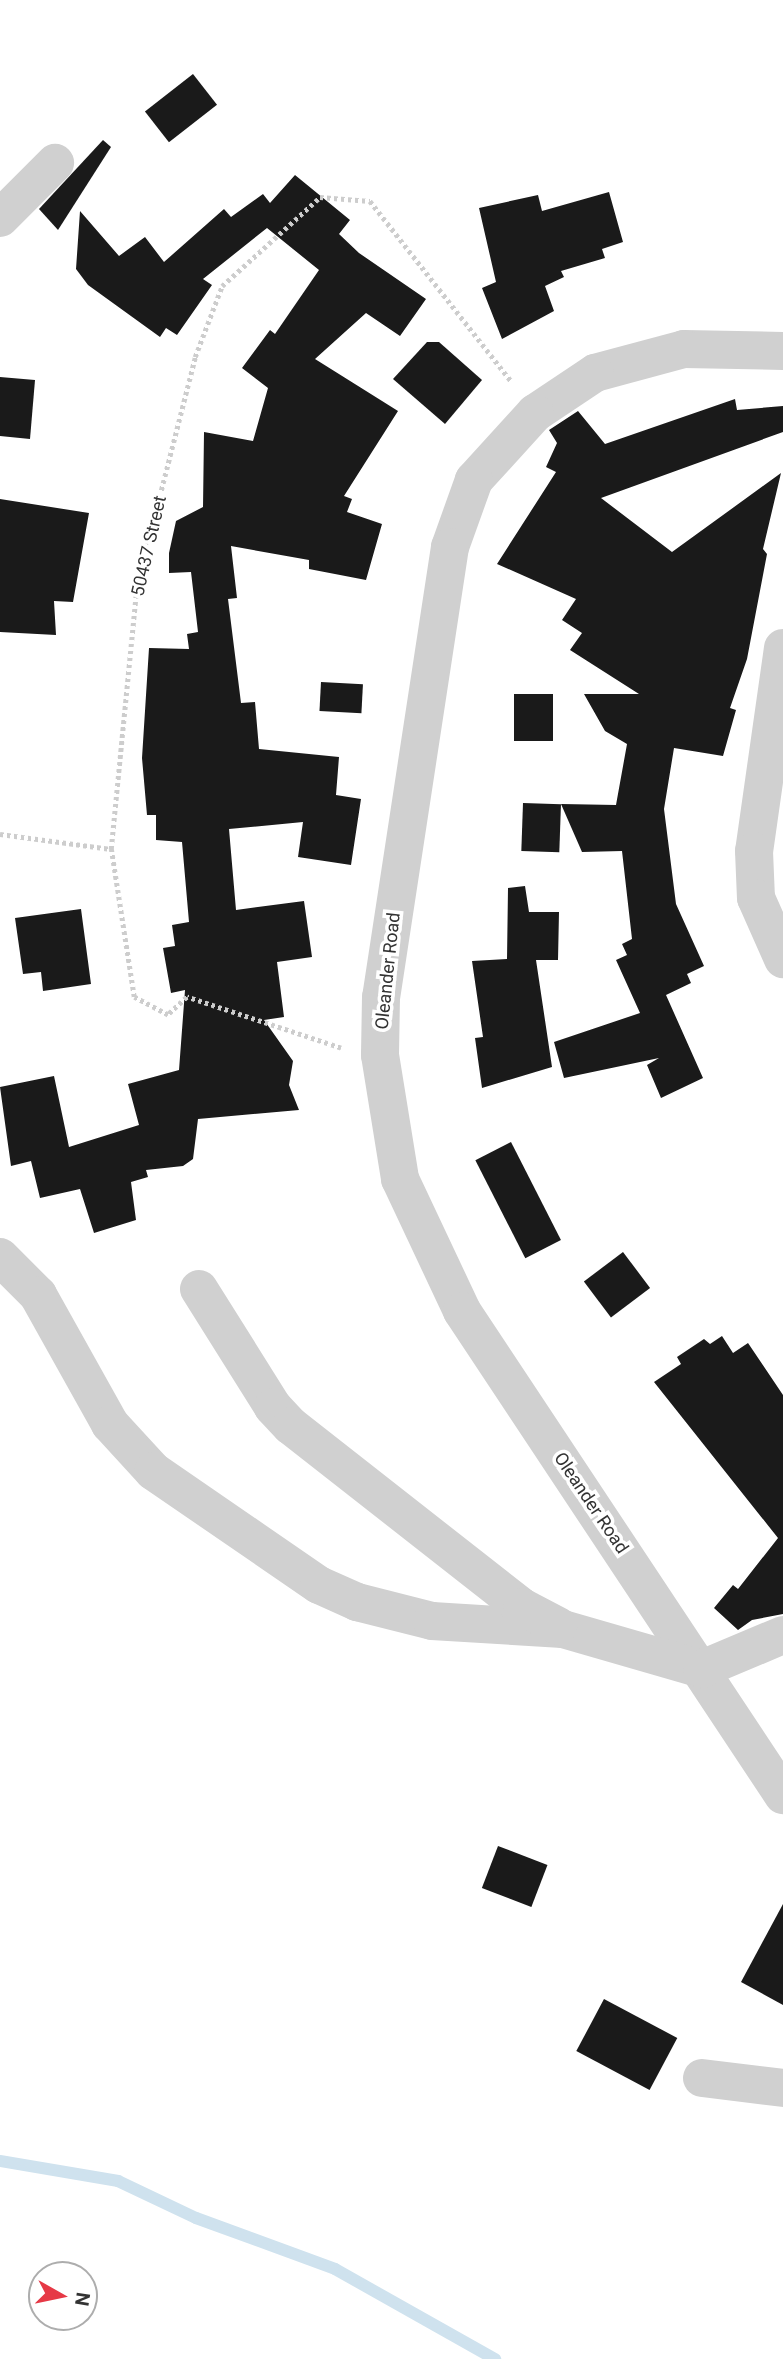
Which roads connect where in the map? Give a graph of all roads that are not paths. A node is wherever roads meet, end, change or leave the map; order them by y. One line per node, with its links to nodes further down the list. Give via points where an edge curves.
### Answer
1 (55, 163): 2 (street)
2 (0, 218)
3 (783, 351): 10 (street, Oleander Road, via 684,349 595,373 536,413 474,480 450,547 382,997 380,1055 400,1179 462,1311)
4 (783, 648): 5 (street, via 754,851 756,898)
5 (783, 959)
6 (0, 1257): 8 (street, via 38,1295 110,1424 153,1471 319,1586 357,1602 432,1621)
7 (199, 1289): 8 (street, via 273,1406 291,1426 522,1607)
8 (563, 1629): 10 (street)
9 (783, 1634): 10 (street)
10 (702, 1668): 11 (street, Oleander Road)
11 (783, 1796)
12 (702, 2078): 13 (street)
13 (783, 2088)

